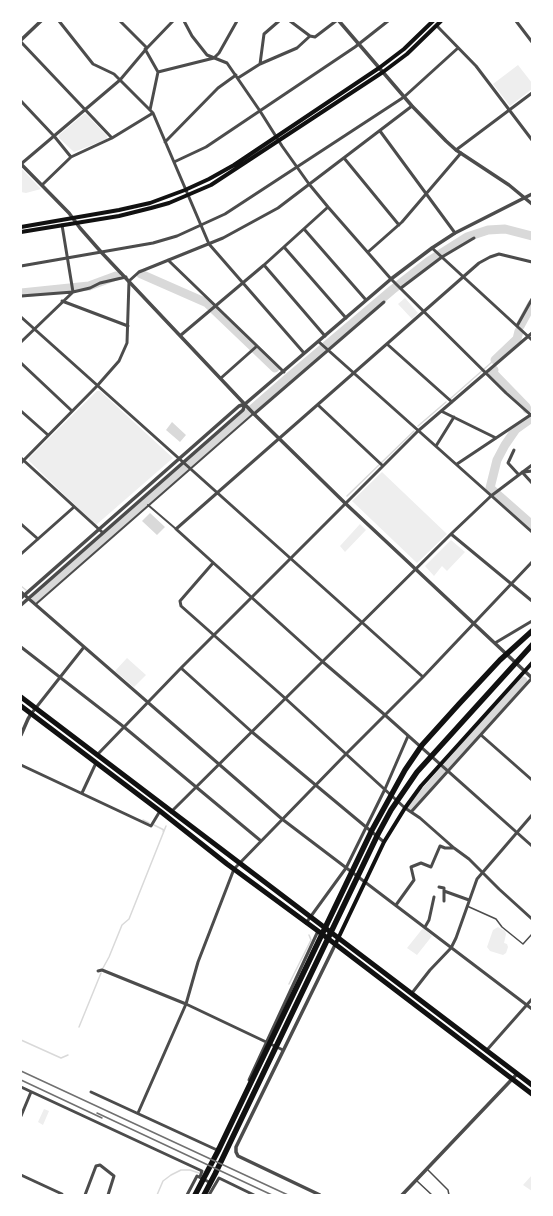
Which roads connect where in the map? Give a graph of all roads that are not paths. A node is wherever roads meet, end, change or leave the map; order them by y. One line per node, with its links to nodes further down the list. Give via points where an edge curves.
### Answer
1 (41, 21): 15 (street)
2 (59, 21): 26 (street, via 93,64 114,74)
3 (120, 21): 19 (street)
4 (173, 21): 19 (street)
5 (184, 21): 20 (street, via 207,56)
6 (237, 21): 20 (street)
7 (279, 21): 21 (street, via 264,34)
8 (290, 21): 14 (street)
9 (388, 21): 17 (street)
10 (433, 21): 22 (main road, via 404,49)
11 (516, 21): 16 (street)
12 (339, 22): 14 (street, via 315,37); 17 (street)
13 (439, 22): 18 (street); 24 (main road, via 407,54)
14 (310, 36): 21 (street, via 297,48)
15 (21, 41): 31 (street)
16 (532, 42)
17 (359, 44): 22 (street); 34 (street)
18 (458, 48): 28 (street); 33 (street, via 476,66)
19 (146, 49): 23 (street); 26 (street)
20 (214, 58): 23 (street); 25 (street, via 227,63)
21 (260, 64): 25 (street)
22 (379, 68): 24 (street); 38 (main road)
23 (158, 72): 32 (street)
24 (383, 72): 28 (street); 41 (main road)
25 (237, 77): 34 (street); 42 (street, via 218,88)
26 (120, 80): 31 (street); 32 (street)
27 (532, 93): 33 (street)
28 (404, 97): 30 (street); 49 (street)
29 (21, 101): 37 (street)
30 (412, 106): 36 (street); 43 (street)
31 (85, 110): 37 (street); 39 (street)
32 (150, 110): 35 (street)
33 (509, 110): 40 (street); 43 (street)
34 (260, 111): 38 (street); 47 (street, via 206,147)
35 (153, 113): 39 (street); 42 (street)
36 (380, 131): 46 (street); 53 (street)
37 (54, 136): 45 (street); 48 (street)
38 (276, 136): 41 (street); 52 (main road, via 234,165)
39 (112, 138): 45 (street)
40 (532, 140)
41 (279, 141): 49 (street); 55 (main road, via 211,185)
42 (165, 142): 47 (street)
43 (456, 150): 44 (street)
44 (461, 153): 53 (street); 56 (street)
45 (71, 157): 51 (street)
46 (344, 158): 50 (street); 62 (street)
47 (174, 162): 52 (street)
48 (21, 164): 51 (street)
49 (297, 167): 50 (street); 63 (street, via 240,205)
50 (309, 184): 58 (street); 69 (street, via 278,208)
51 (42, 185): 59 (street)
52 (185, 190): 55 (street); 59 (main road, via 150,203)
53 (425, 194): 62 (street); 67 (street)
54 (532, 194): 56 (street)
55 (187, 196): 60 (main road, via 119,216); 63 (street)
56 (526, 198): 57 (street); 67 (street)
57 (532, 204)
58 (328, 207): 65 (street); 72 (street)
59 (73, 218): 60 (street); 64 (main road)
60 (76, 223): 61 (main road); 73 (street)
61 (62, 225): 66 (main road); 75 (street)
62 (399, 225): 72 (street)
63 (201, 226): 69 (street); 73 (street, via 153,243)
64 (21, 227)
65 (304, 229): 70 (street); 89 (street)
66 (21, 232)
67 (455, 234): 71 (street)
68 (474, 238): 74 (street)
69 (209, 244): 76 (street); 84 (street)
70 (284, 247): 78 (street); 95 (street)
71 (432, 248): 74 (street); 82 (street)
72 (368, 252): 82 (street)
73 (102, 253): 75 (street); 80 (street)
74 (441, 256): 81 (street); 85 (street)
75 (67, 259): 79 (street); 86 (street)
76 (168, 260): 83 (street, via 140,272); 92 (street)
77 (532, 262): 81 (street, via 499,254 479,263)
78 (264, 265): 84 (street); 101 (street)
79 (21, 266)
80 (126, 277): 83 (street); 86 (street, via 90,288)
81 (464, 277): 93 (street); 97 (street)
82 (391, 278): 85 (street); 89 (street)
83 (129, 281): 96 (street); 100 (street)
84 (243, 282): 92 (street); 109 (street)
85 (400, 287): 93 (street)
86 (72, 290): 87 (street); 90 (street)
87 (21, 296)
88 (532, 299): 97 (street)
89 (366, 300): 95 (street)
90 (62, 301): 96 (street); 98 (street)
91 (384, 302): 108 (street)
92 (213, 307): 100 (street); 107 (street)
93 (425, 312): 106 (street); 112 (street)
94 (21, 317): 98 (street)
95 (346, 318): 101 (street)
96 (128, 326): 115 (street, via 126,343 119,361)
97 (516, 326): 102 (street)
98 (34, 329): 104 (street); 115 (street)
99 (532, 334): 102 (street)
100 (181, 335): 114 (street)
101 (325, 336): 105 (street)
102 (528, 336): 103 (street); 112 (street)
103 (532, 340)
104 (21, 342)
105 (319, 342): 108 (street); 109 (street)
106 (387, 344): 113 (street); 116 (street)
107 (256, 348): 111 (street); 114 (street)
108 (327, 349): 113 (street); 122 (street)
109 (304, 353): 111 (street)
110 (21, 363): 120 (street)
111 (284, 372): 117 (street)
112 (487, 372): 116 (street); 123 (street, via 506,393)
113 (353, 373): 118 (street); 125 (street)
114 (221, 378): 117 (street)
115 (97, 386): 120 (street); 132 (street)
116 (452, 402): 121 (street)
117 (245, 404): 122 (street); 132 (street, via 243,410)
118 (318, 405): 128 (street); 135 (street)
119 (21, 411): 126 (street)
120 (72, 411): 126 (street)
121 (441, 411): 124 (street); 125 (street)
122 (253, 413): 128 (street); 136 (street)
123 (532, 415): 127 (street)
124 (454, 417): 127 (street); 129 (street)
125 (418, 431): 129 (street); 135 (street)
126 (48, 436): 131 (street)
127 (496, 438): 133 (street)
128 (279, 439): 141 (street); 143 (street)
129 (436, 446): 133 (street)
130 (514, 450): 139 (street, via 508,463)
131 (22, 461): 145 (street)
132 (183, 461): 136 (street); 148 (street)
133 (456, 464): 142 (street)
134 (532, 465): 138 (street)
135 (383, 466): 143 (street)
136 (189, 468): 141 (street); 144 (street)
137 (532, 471): 138 (street)
138 (522, 472): 139 (street); 140 (street)
139 (519, 475): 142 (street)
140 (532, 483)
141 (217, 493): 147 (street); 153 (street)
142 (492, 496): 149 (street); 150 (street)
143 (346, 504): 153 (street); 156 (street)
144 (148, 505): 147 (street); 163 (street)
145 (74, 507): 148 (street); 151 (street)
146 (21, 524): 151 (street)
147 (176, 529): 155 (street)
148 (100, 531): 158 (street); 161 (street)
149 (532, 532)
150 (452, 534): 156 (street); 157 (street)
151 (38, 539): 152 (street)
152 (21, 554)
153 (291, 559): 159 (street); 166 (street)
154 (532, 562): 157 (street)
155 (213, 563): 159 (street); 169 (street, via 180,602 181,606)
156 (416, 569): 166 (street); 167 (street)
157 (511, 584): 162 (street); 167 (street)
158 (23, 593): 160 (street); 161 (street)
159 (252, 597): 169 (street); 174 (street)
160 (21, 598)
161 (28, 598): 163 (street); 164 (street)
162 (532, 601)
163 (36, 604): 173 (street)
164 (21, 605)
165 (532, 621): 170 (street)
166 (363, 622): 174 (street); 179 (street)
167 (474, 624): 170 (street); 179 (street)
168 (532, 631): 264 (highway, via 500,660 459,704 422,745 405,770 382,812)
169 (214, 635): 176 (street); 182 (street)
170 (494, 643): 177 (street)
171 (532, 645): 265 (highway, via 417,772 391,810)
172 (21, 647): 178 (street)
173 (84, 647): 178 (street); 183 (street)
174 (323, 662): 182 (street); 186 (street)
175 (532, 663): 177 (main road)
176 (181, 668): 183 (street); 189 (street)
177 (524, 672): 180 (street); 198 (main road)
178 (60, 677): 185 (street); 188 (street)
179 (423, 677): 186 (street)
180 (532, 678): 191 (street)
181 (21, 697): 185 (highway)
182 (286, 699): 189 (street); 193 (street)
183 (147, 703): 188 (street); 197 (street)
184 (22, 708): 187 (highway)
185 (36, 708): 187 (street); 194 (highway)
186 (385, 715): 192 (street); 193 (street)
187 (30, 716): 190 (street); 195 (highway)
188 (124, 727): 194 (street); 201 (street)
189 (252, 732): 197 (street); 200 (street)
190 (21, 735)
191 (481, 735): 198 (street); 199 (street)
192 (408, 736): 198 (street); 202 (street)
193 (346, 754): 200 (street); 202 (street)
194 (97, 755): 206 (highway)
195 (96, 763): 203 (street); 205 (highway)
196 (21, 765): 203 (street)
197 (219, 765): 201 (street); 209 (street)
198 (445, 768): 204 (main road, via 421,786); 207 (street); 211 (street)
199 (532, 780)
200 (315, 786): 209 (street); 210 (street)
201 (196, 788): 206 (street); 212 (street)
202 (385, 789): 204 (street); 210 (street)
203 (82, 793): 205 (street, via 151,826)
204 (405, 808): 207 (street); 213 (main road)
205 (160, 811): 218 (highway)
206 (171, 812): 216 (highway)
207 (411, 812): 215 (street)
208 (532, 815): 211 (street)
209 (282, 819): 212 (street); 217 (street)
210 (366, 828): 213 (street); 217 (street)
211 (516, 832): 214 (street); 219 (street)
212 (261, 841): 216 (street)
213 (384, 842): 220 (main road)
214 (532, 846)
215 (454, 848): 219 (street); 226 (street, via 440,846 431,866 421,863 411,867 414,880)
216 (240, 864): 218 (street); 228 (highway)
217 (346, 868): 220 (street); 228 (street)
218 (234, 870): 230 (highway); 240 (street, via 198,962)
219 (481, 873): 223 (street); 229 (street)
220 (365, 881): 226 (street); 234 (main road)
221 (439, 886): 222 (street, via 444,888)
222 (444, 891): 223 (street); 225 (street)
223 (469, 900): 227 (street)
224 (428, 901): 231 (street, via 434,899)
225 (444, 901)
226 (396, 905): 231 (street)
227 (467, 906): 233 (lane, via 496,919 523,944); 236 (street)
228 (311, 916): 230 (street); 234 (highway)
229 (532, 919)
230 (306, 922): 232 (highway)
231 (425, 928): 236 (street)
232 (318, 931): 235 (highway); 243 (street)
233 (532, 934)
234 (338, 937): 235 (main road); 238 (highway)
235 (335, 945): 244 (street); 247 (highway)
236 (451, 948): 238 (street); 241 (street)
237 (98, 971): 240 (street, via 102,970)
238 (412, 993): 245 (highway)
239 (532, 999): 241 (street)
240 (186, 1004): 243 (street); 253 (street)
241 (527, 1005): 242 (street); 245 (street)
242 (532, 1009)
243 (266, 1043): 244 (street); 253 (street, via 217,1150)
244 (283, 1050): 268 (street, via 236,1147 236,1152 238,1156)
245 (486, 1051): 246 (highway)
246 (517, 1074): 247 (street); 248 (highway)
247 (512, 1079): 252 (highway); 255 (street)
248 (532, 1085)
249 (21, 1087): 250 (street)
250 (31, 1092): 254 (street); 257 (street, via 202,1171)
251 (91, 1092): 253 (street)
252 (532, 1094)
253 (138, 1113)
254 (21, 1116)
255 (427, 1169): 258 (street); 271 (lane, via 448,1190)
256 (21, 1175): 260 (street)
257 (198, 1176): 259 (street); 263 (street)
258 (416, 1180): 269 (street); 270 (lane)
259 (215, 1184): 266 (street); 267 (street, via 219,1178)
260 (62, 1195)
261 (85, 1195): 262 (street, via 96,1166 100,1165 114,1176)
262 (108, 1195)
263 (186, 1195)
264 (195, 1195)
265 (204, 1195)
266 (209, 1195)
267 (254, 1195)
268 (320, 1195)
269 (402, 1195)
270 (432, 1195)
271 (449, 1195)

